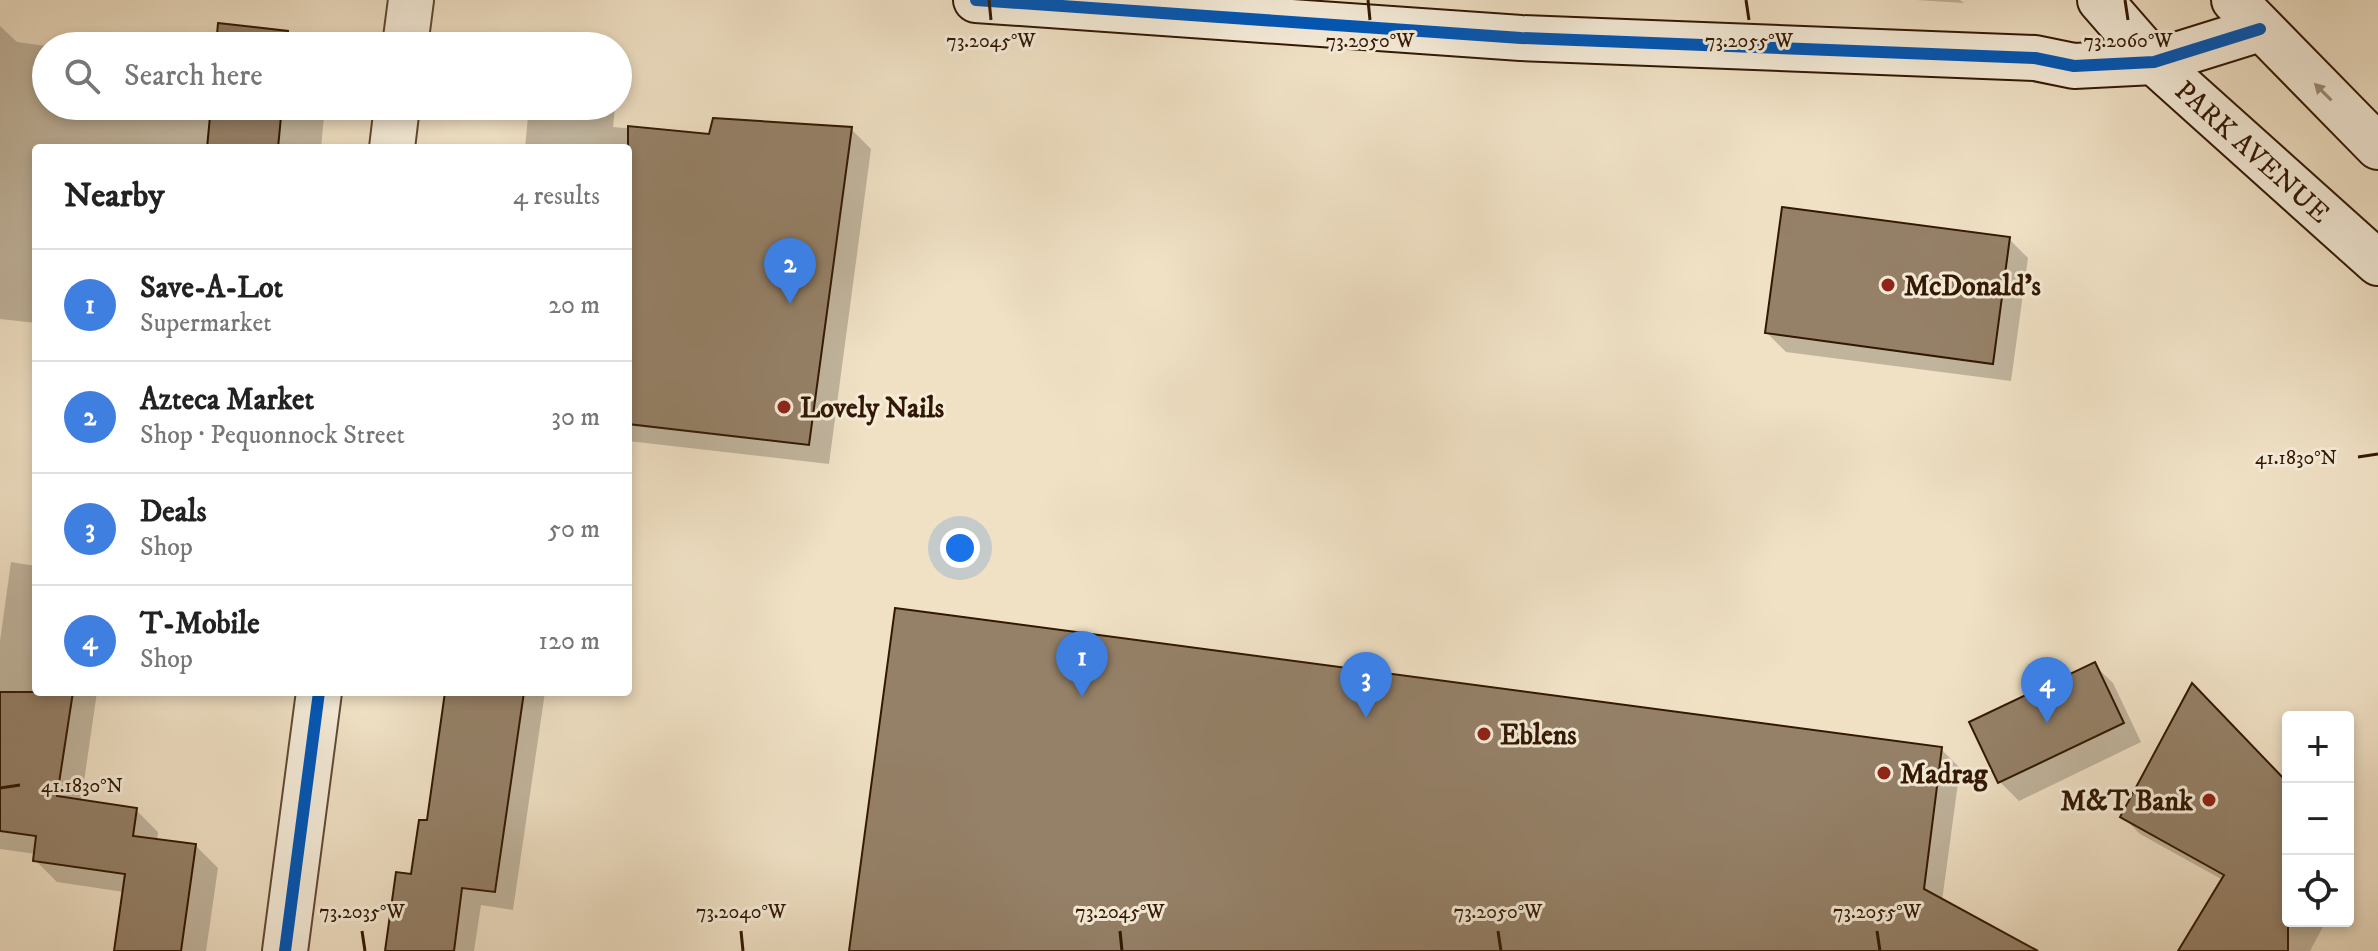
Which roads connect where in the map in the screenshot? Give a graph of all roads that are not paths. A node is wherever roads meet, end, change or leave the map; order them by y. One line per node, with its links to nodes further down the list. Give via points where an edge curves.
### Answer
1 (411, 0): 5 (street)
2 (976, 0): 6 (street, via 1521,38 2035,58 2074,66)
3 (2100, 0): 6 (street, PARK AVENUE)
4 (2247, 15): 6 (street); 9 (street, one-way to 4)
5 (407, 32)
6 (2154, 62): 10 (street, PARK AVENUE)
7 (395, 120): 8 (street)
8 (392, 144)
9 (2378, 147)
10 (2378, 263)
11 (318, 696): 12 (street)
12 (285, 951)

